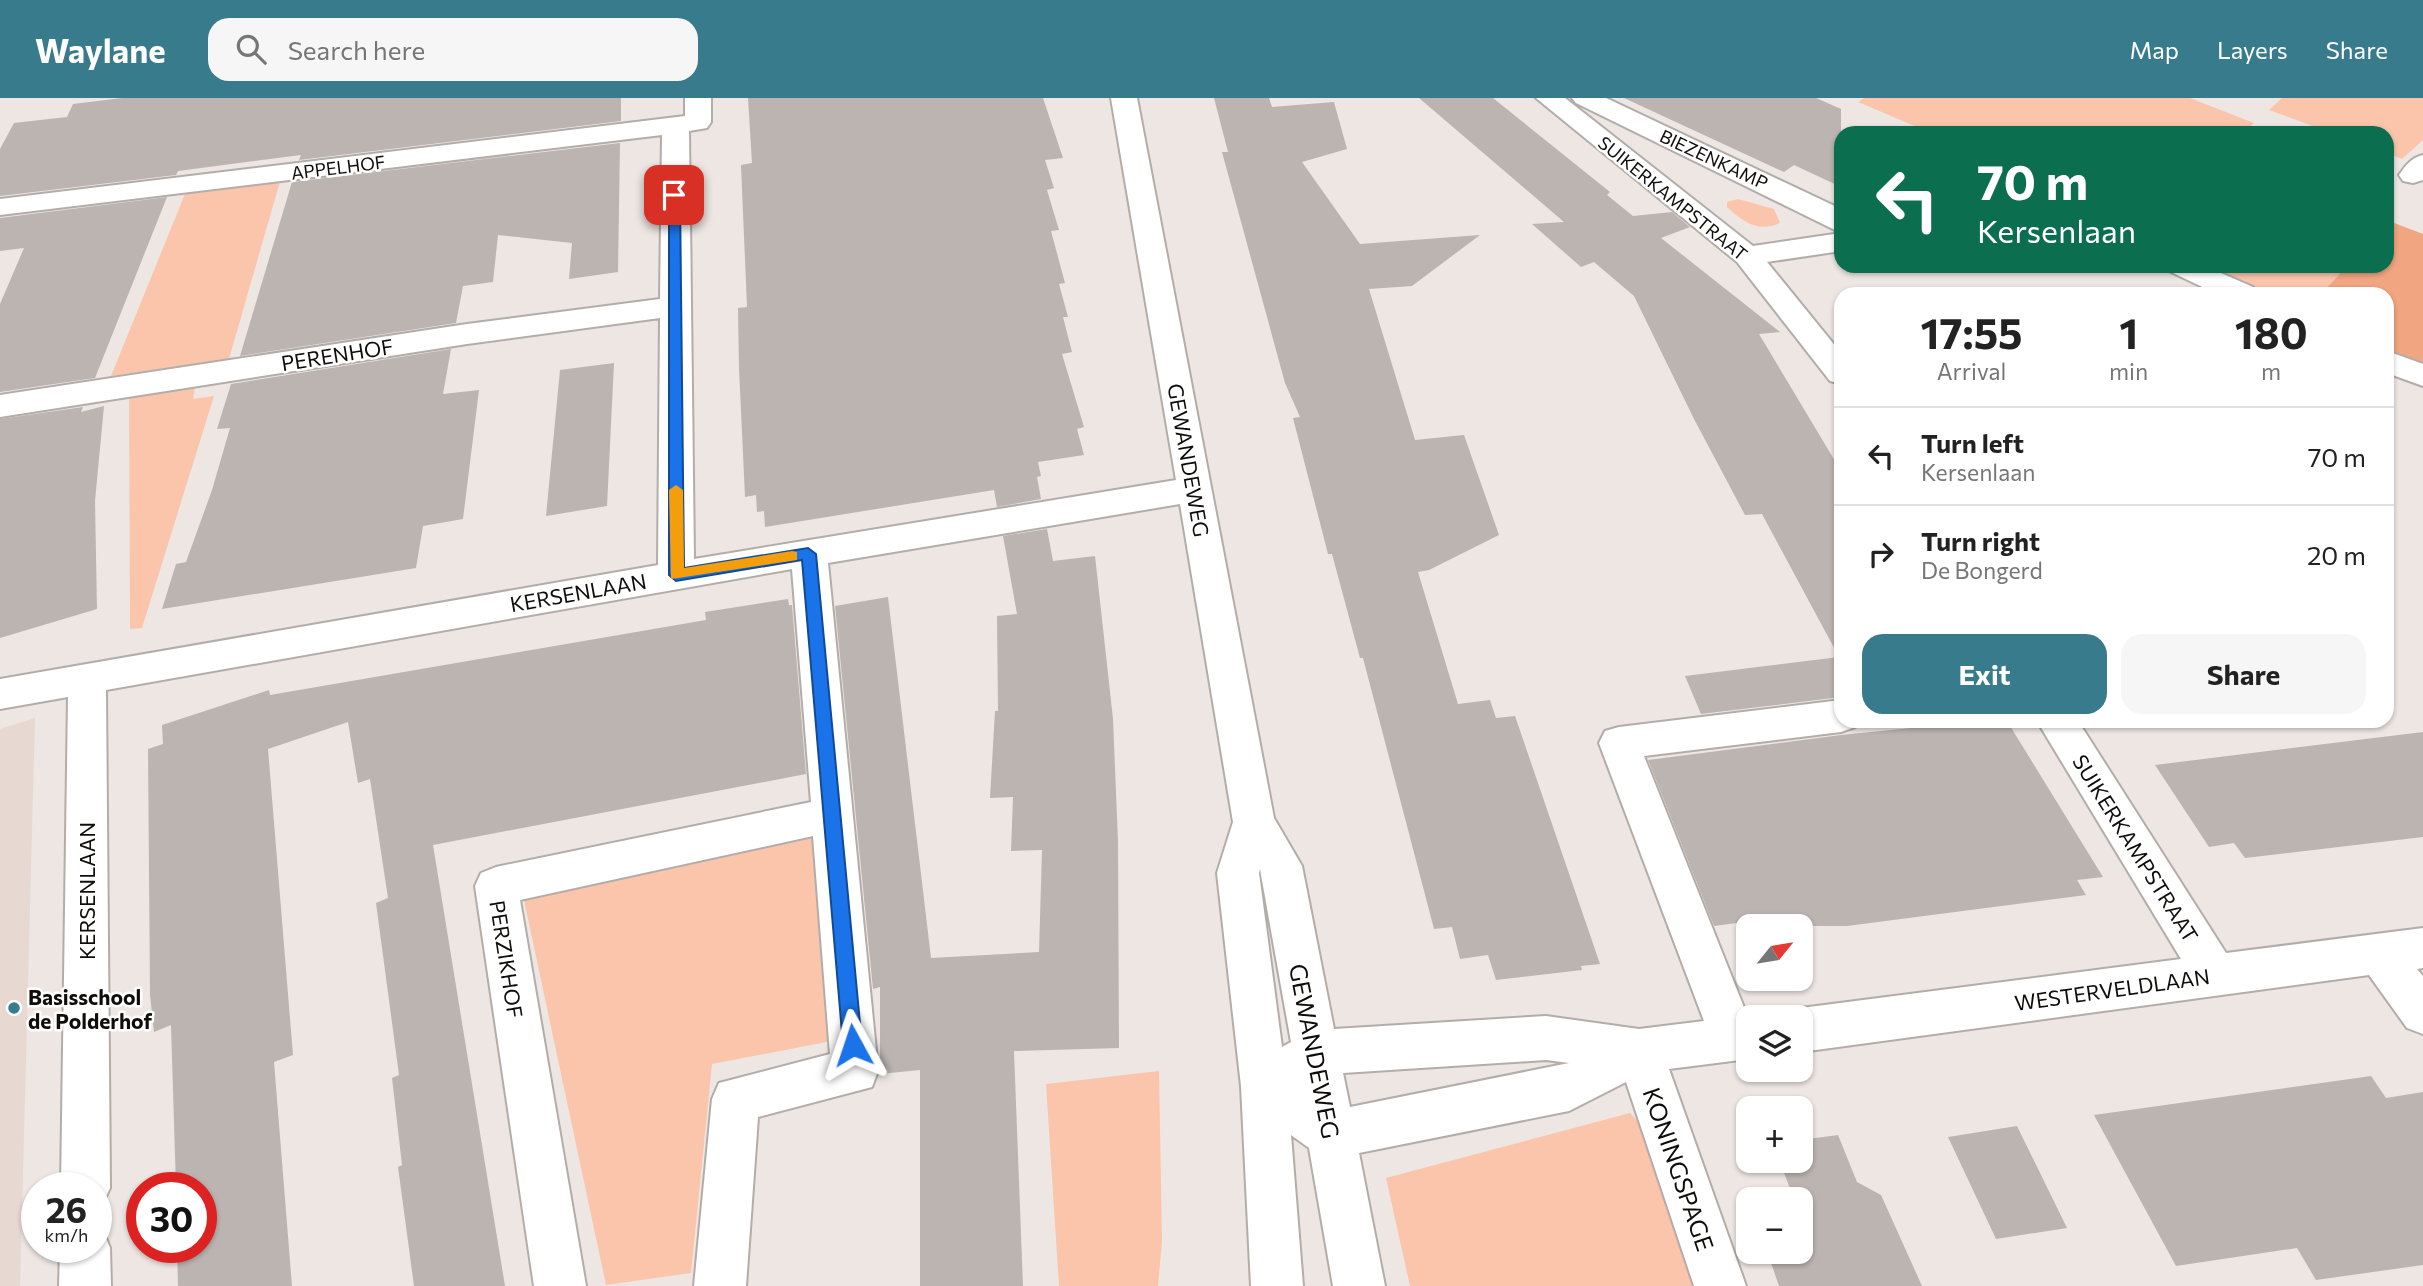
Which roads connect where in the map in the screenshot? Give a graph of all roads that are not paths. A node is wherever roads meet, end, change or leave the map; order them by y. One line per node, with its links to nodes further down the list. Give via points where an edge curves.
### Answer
1 (698, 98): 5 (street, via 698,122)
2 (1124, 98): 17 (street, GEWANDEWEG)
3 (1549, 98): 9 (street, SUIKERKAMPSTRAAT)
4 (1585, 98): 7 (street, BIEZENKAMP)
5 (676, 125): 6 (street, APPELHOF); 12 (street)
6 (0, 207)
7 (1834, 219)
8 (1834, 243): 9 (street)
9 (1747, 256): 13 (street, SUIKERKAMPSTRAAT)
10 (2196, 273): 11 (street)
11 (2227, 287)
12 (675, 306): 16 (street, PERENHOF); 19 (street)
13 (1834, 364)
14 (2394, 366): 15 (street)
15 (2423, 376)
16 (0, 406)
17 (1194, 489): 18 (street, KERSENLAAN); 25 (street, GEWANDEWEG)
18 (808, 554): 19 (street, KERSENLAAN); 24 (street)
19 (676, 575): 20 (street, KERSENLAAN)
20 (87, 677): 21 (street, KERSENLAAN); 37 (street, KERSENLAAN)
21 (0, 694)
22 (1834, 717): 30 (street, via 1619,743)
23 (2061, 728): 28 (street, SUIKERKAMPSTRAAT)
24 (831, 816): 40 (street, PERZIKHOF, via 496,886); 41 (street, via 855,1071 736,1099)
25 (1254, 822): 34 (street, GEWANDEWEG, via 1280,866); 35 (street, GEWANDEWEG, via 1238,873)
26 (2423, 948): 27 (street, WESTERVELDLAAN)
27 (2380, 954): 28 (street, WESTERVELDLAAN); 29 (street)
28 (2215, 975): 31 (street, WESTERVELDLAAN)
29 (2423, 1013)
30 (1736, 1026)
31 (1813, 1028)
32 (1736, 1039): 33 (street)
33 (1639, 1051): 34 (street, via 1546,1038); 36 (street, via 1569,1088); 44 (street, KONINGSPAGE)
34 (1316, 1052): 35 (street); 36 (street, GEWANDEWEG)
35 (1264, 1086): 36 (street); 42 (street, GEWANDEWEG)
36 (1331, 1135): 43 (street, GEWANDEWEG)
37 (85, 1172)
38 (85, 1263): 39 (street)
39 (85, 1286)
40 (560, 1286)
41 (720, 1286)
42 (1277, 1286)
43 (1359, 1286)
44 (1720, 1286)

